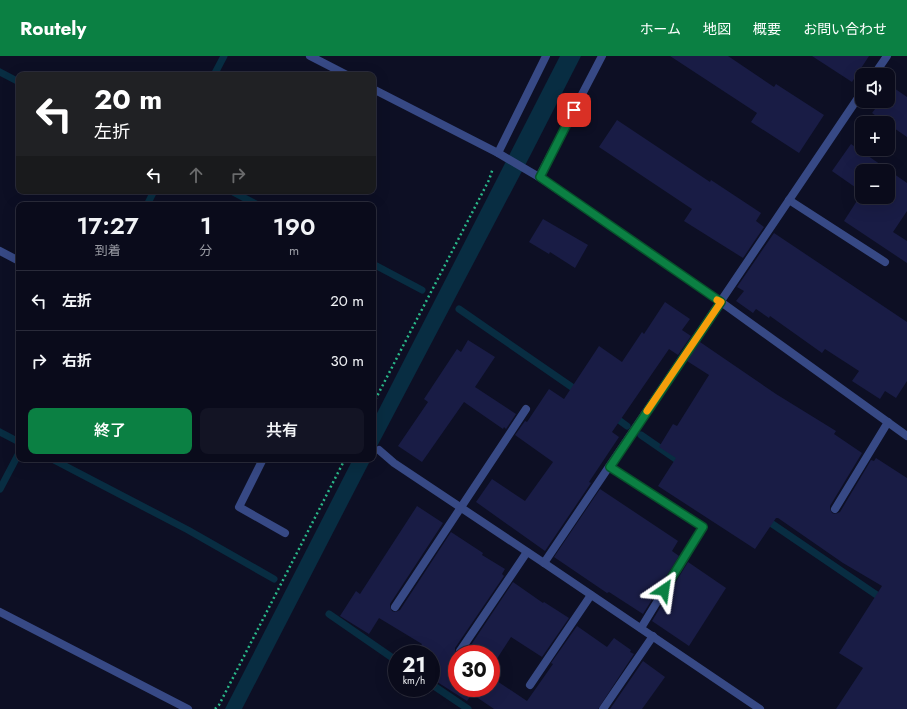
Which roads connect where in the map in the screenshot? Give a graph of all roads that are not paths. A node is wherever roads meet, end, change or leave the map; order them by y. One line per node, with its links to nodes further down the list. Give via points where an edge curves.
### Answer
1 (310, 56): 6 (street)
2 (546, 56): 9 (street)
3 (602, 56): 10 (street)
4 (887, 56): 5 (street)
5 (879, 68)
6 (341, 72)
7 (376, 90): 9 (street)
8 (855, 102): 11 (street)
9 (500, 154): 10 (street)
10 (540, 177): 15 (street)
11 (789, 200): 14 (street); 15 (street)
12 (0, 251): 13 (street)
13 (16, 259)
14 (885, 262)
15 (721, 302): 17 (street); 21 (street)
16 (526, 409): 22 (street)
17 (888, 422): 18 (street); 23 (street)
18 (907, 436)
19 (379, 450): 22 (street)
20 (262, 462): 24 (street, via 239,507)
21 (610, 467): 26 (street); 30 (street, via 703,527)
22 (460, 507): 25 (street); 28 (street)
23 (835, 509)
24 (285, 533)
25 (527, 552): 26 (street); 32 (street)
26 (544, 563): 27 (street)
27 (591, 595): 30 (street); 33 (street)
28 (395, 607)
29 (0, 612): 34 (street)
30 (641, 628): 31 (street)
31 (653, 636): 35 (street); 36 (street)
32 (465, 645)
33 (530, 685)
34 (188, 709)
35 (602, 709)
36 (760, 709)

